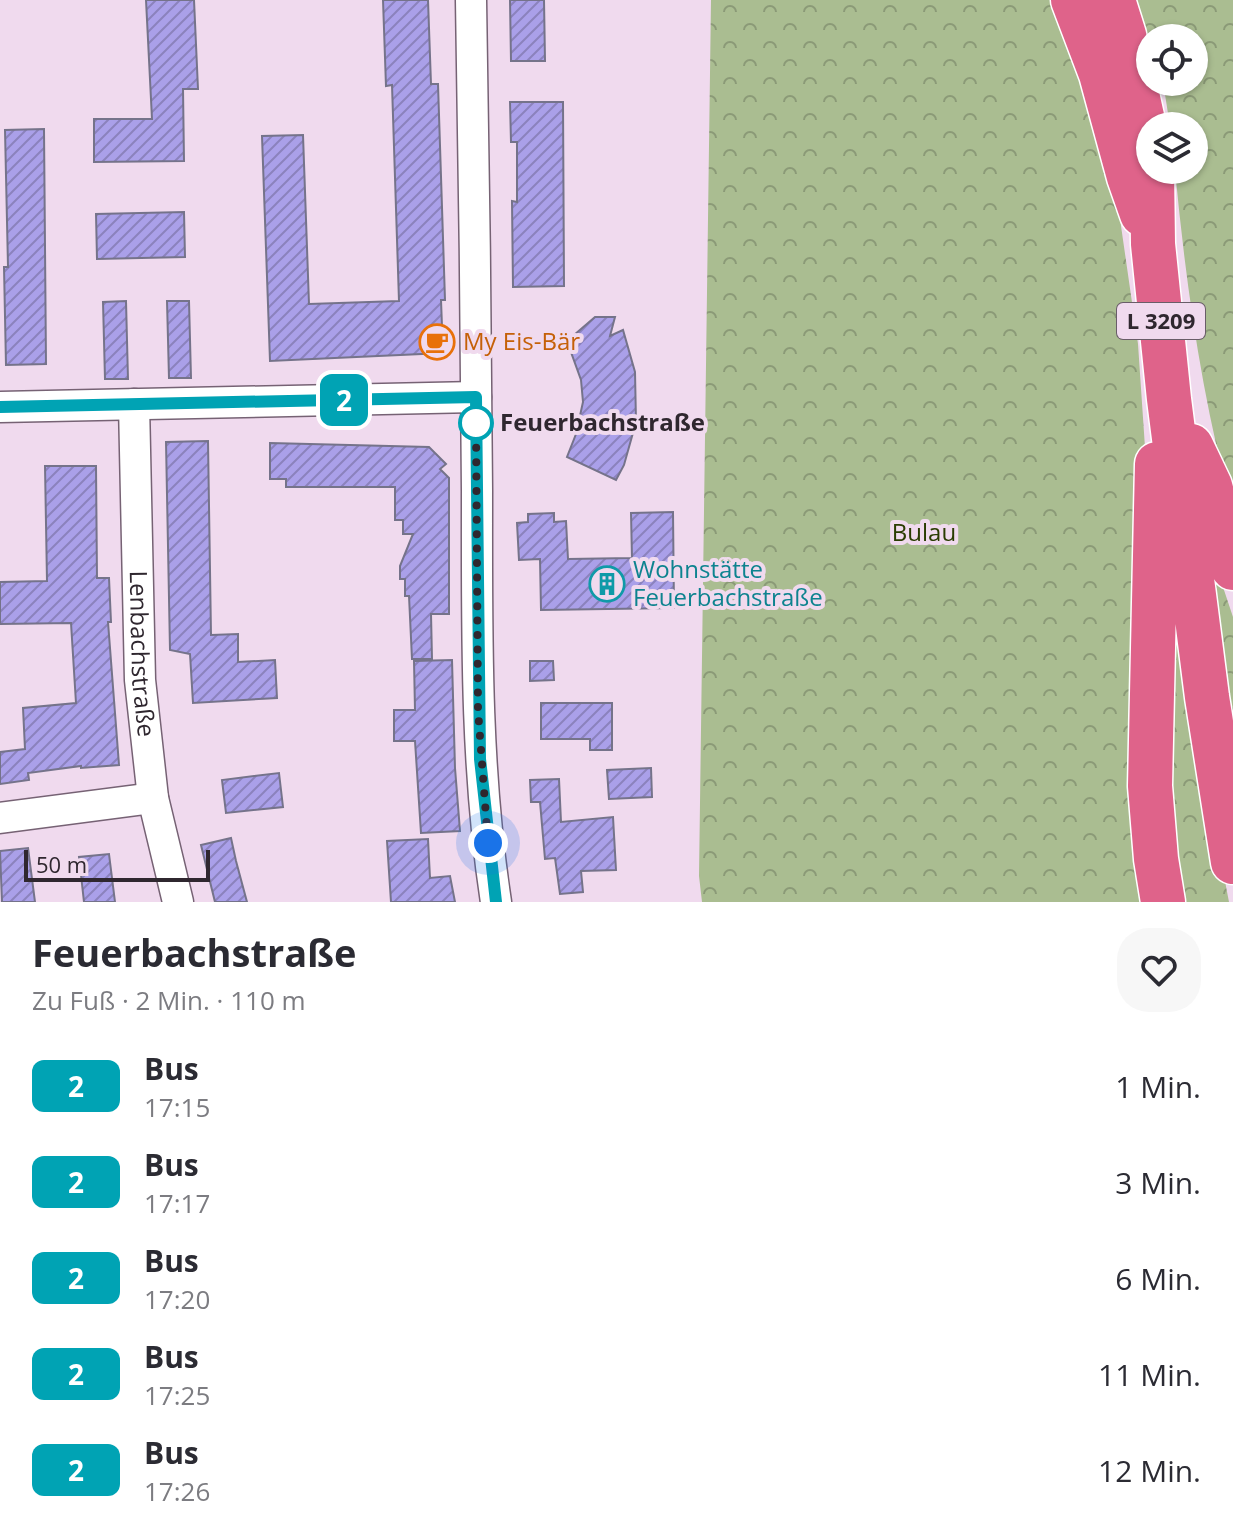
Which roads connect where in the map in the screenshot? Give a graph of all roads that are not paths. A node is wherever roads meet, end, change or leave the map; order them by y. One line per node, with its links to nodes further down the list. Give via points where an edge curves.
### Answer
1 (471, 0): 7 (street)
2 (1073, 0): 6 (highway, L 3209)
3 (1121, 12): 4 (highway)
4 (1142, 112)
5 (1152, 184): 6 (highway, L 3209)
6 (1153, 244): 8 (highway, L 3209)
7 (476, 397): 9 (street); 16 (street, via 480,747)
8 (1169, 399): 11 (highway, L 3209, via 1210,486); 14 (highway, L 3209); 17 (highway, via 1156,472 1150,786)
9 (134, 404): 10 (street); 12 (street, Lenbachstraße, via 140,680)
10 (0, 407)
11 (1233, 568)
12 (153, 798): 13 (street); 15 (street, Lenbachstraße)
13 (0, 818)
14 (1233, 862)
15 (178, 902)
16 (496, 902)
17 (1163, 902)

